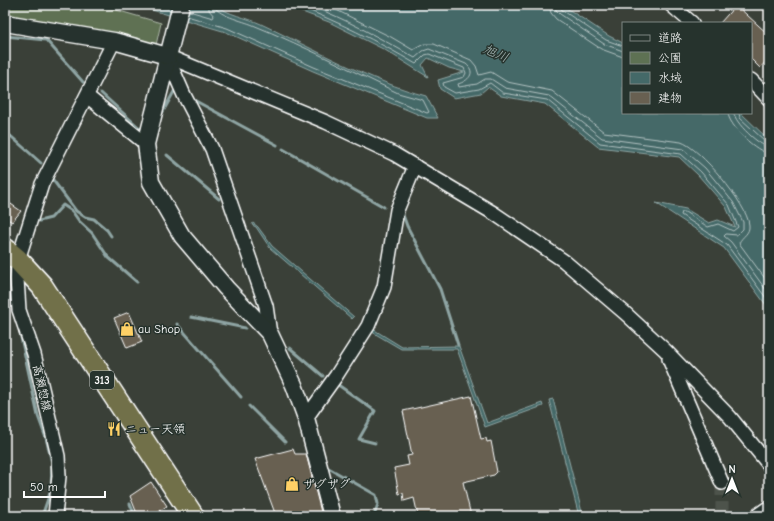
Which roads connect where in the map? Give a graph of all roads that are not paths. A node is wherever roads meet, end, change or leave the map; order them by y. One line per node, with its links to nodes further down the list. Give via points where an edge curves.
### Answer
1 (181, 5): 6 (street)
2 (671, 5): 3 (street)
3 (691, 22)
4 (5, 23): 5 (street)
5 (114, 41): 6 (street); 8 (street, 高瀬惣線)
6 (167, 56): 10 (street, via 160,96); 11 (street, via 326,122); 13 (street, via 212,149 266,306)
7 (752, 81): 9 (street)
8 (87, 96): 10 (street); 12 (street, 高瀬惣線, via 51,163)
9 (769, 99)
10 (146, 144): 13 (street, via 151,182 182,236 226,288)
11 (415, 166): 14 (street, via 496,214 564,261); 15 (street, via 397,210 384,287 368,326)
12 (12, 255): 19 (street, 高瀬惣線, via 20,310 34,354 58,456); 20 (highway, 313, via 42,286)
13 (270, 334): 15 (street)
14 (665, 350): 16 (street, via 730,418); 17 (street)
15 (306, 418): 21 (street)
16 (769, 465)
17 (722, 482)
18 (769, 509): 22 (street)
19 (56, 516)
20 (193, 516)
21 (332, 516)
22 (759, 516)

